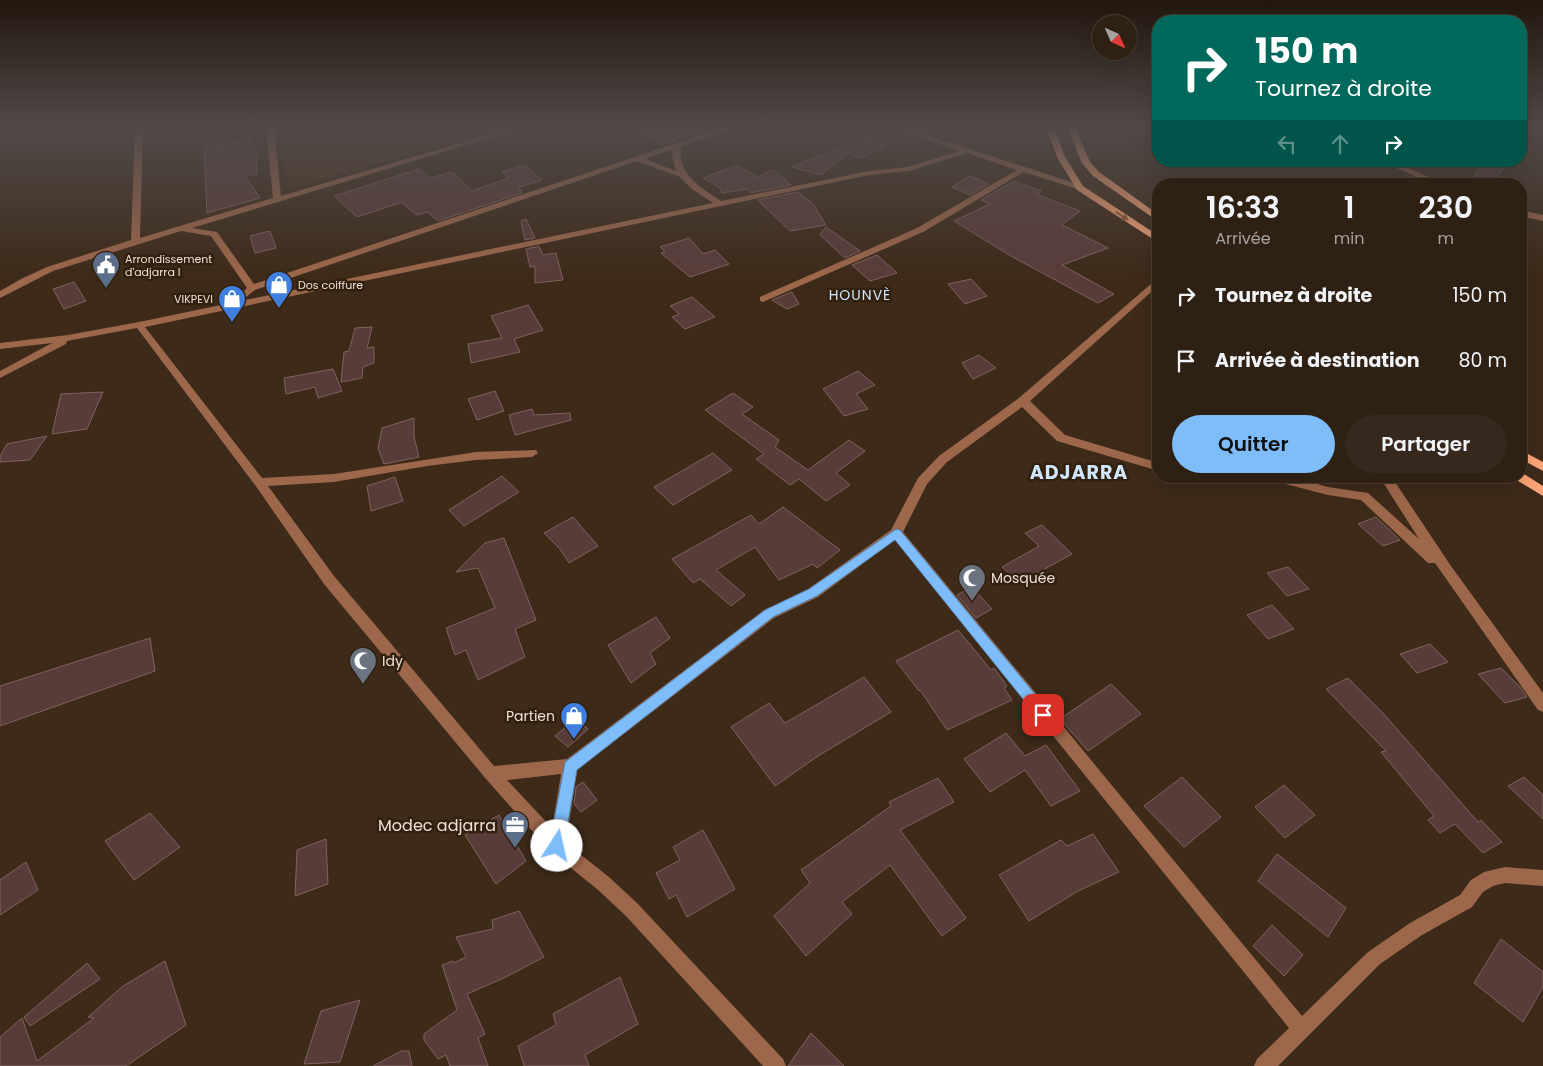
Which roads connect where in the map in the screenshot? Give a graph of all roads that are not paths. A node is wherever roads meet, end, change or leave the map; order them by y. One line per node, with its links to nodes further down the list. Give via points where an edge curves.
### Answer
1 (137, 177): 21 (street)
2 (276, 177): 12 (street)
3 (353, 177): 12 (street)
4 (585, 177): 25 (street)
5 (682, 177): 13 (street)
6 (851, 177): 13 (street)
7 (1010, 177): 27 (street, via 904,238)
8 (1044, 177): 11 (street)
9 (1073, 177): 11 (main road)
10 (1100, 177): 16 (main road)
11 (1080, 188): 20 (main road, one-way to 20)
12 (277, 199): 14 (street)
13 (720, 204): 28 (street)
14 (236, 211): 18 (street); 19 (street)
15 (1527, 214): 17 (street)
16 (1152, 215)
17 (1543, 218)
18 (181, 228): 19 (street); 21 (street)
19 (214, 234): 25 (street)
20 (1152, 235)
21 (135, 241): 23 (street)
22 (0, 285): 23 (street)
23 (12, 286): 26 (street)
24 (1152, 286): 33 (street)
25 (252, 288): 28 (street)
26 (0, 295)
27 (763, 299)
28 (236, 304): 29 (street)
29 (138, 325): 30 (street); 39 (street)
30 (68, 338): 31 (street); 32 (street)
31 (0, 346)
32 (0, 375)
33 (1023, 401): 36 (street, via 1061,438); 43 (street, via 943,459 922,481)
34 (532, 453): 39 (street, via 435,461 342,477)
35 (1527, 458): 37 (main road)
36 (1152, 464)
37 (1543, 467)
38 (1527, 481): 42 (main road)
39 (259, 482): 47 (street, via 329,580)
40 (1297, 483): 44 (street, via 1364,496)
41 (1390, 483): 44 (street)
42 (1543, 492)
43 (896, 534): 46 (street, via 813,593 769,614); 50 (street)
44 (1446, 570): 45 (street)
45 (1543, 705)
46 (570, 766): 47 (street); 48 (street)
47 (491, 774): 48 (street)
48 (557, 846): 51 (street, via 632,910)
49 (1543, 878): 50 (street, via 1506,875 1490,878 1477,886 1466,901 1416,929 1374,958)
50 (1302, 1030): 52 (street)
51 (776, 1066)
52 (1264, 1066)

